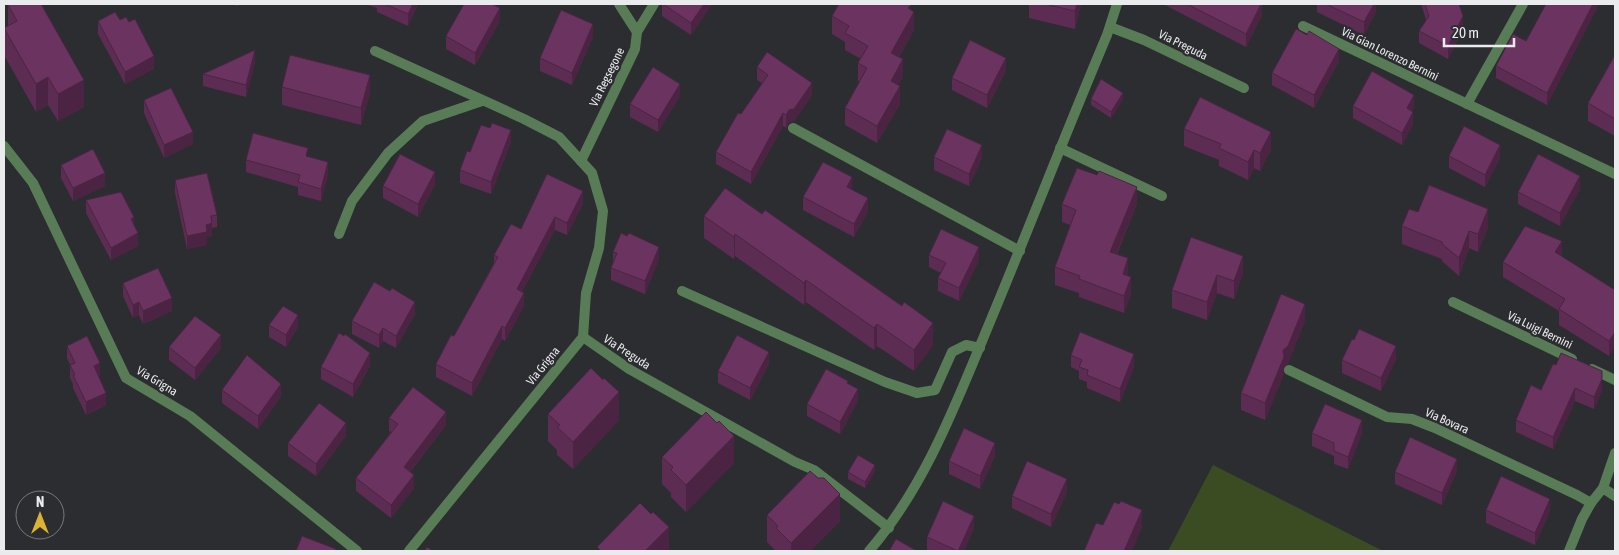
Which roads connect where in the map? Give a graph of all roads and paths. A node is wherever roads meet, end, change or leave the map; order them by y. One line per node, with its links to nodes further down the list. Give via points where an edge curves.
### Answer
1 (620, 4): 7 (street)
2 (654, 4): 7 (street, Via Regsegone)
3 (1117, 4): 6 (street)
4 (1523, 4): 11 (street)
5 (1303, 26): 11 (street, Via Gian Lorenzo Bernini)
6 (1110, 27): 9 (street, Via Preguda); 14 (street)
7 (637, 32): 15 (street, Via Regsegone, via 635,49)
8 (375, 51): 10 (street)
9 (1244, 88)
10 (482, 101): 15 (street, via 559,137); 18 (street, via 423,121 388,153 352,200)
11 (1467, 104): 16 (street, Via Gian Lorenzo Bernini)
12 (793, 128): 19 (street)
13 (4, 146): 31 (street, Via Grigna, via 33,182 126,378 190,416)
14 (1060, 148): 17 (street); 19 (street)
15 (581, 161): 22 (street, via 592,173 603,211 599,248 586,293)
16 (1615, 174)
17 (1162, 196)
18 (339, 234)
19 (1020, 251): 23 (street)
20 (682, 291): 23 (street, via 885,382 917,393 935,390 952,352 966,345)
21 (1453, 302): 25 (street, Via Luigi Bernini)
22 (583, 337): 30 (street, Via Preguda, via 629,369 814,470); 32 (street, Via Grigna)
23 (980, 348): 30 (street, via 923,473)
24 (1289, 370): 29 (street, Via Bovara, via 1387,417 1412,419 1434,428)
25 (1615, 380)
26 (1615, 453): 27 (street)
27 (1603, 488): 28 (street); 29 (street)
28 (1615, 496)
29 (1591, 503): 34 (street)
30 (889, 528): 33 (street)
31 (358, 551)
32 (409, 551)
33 (869, 551)
34 (1569, 551)

